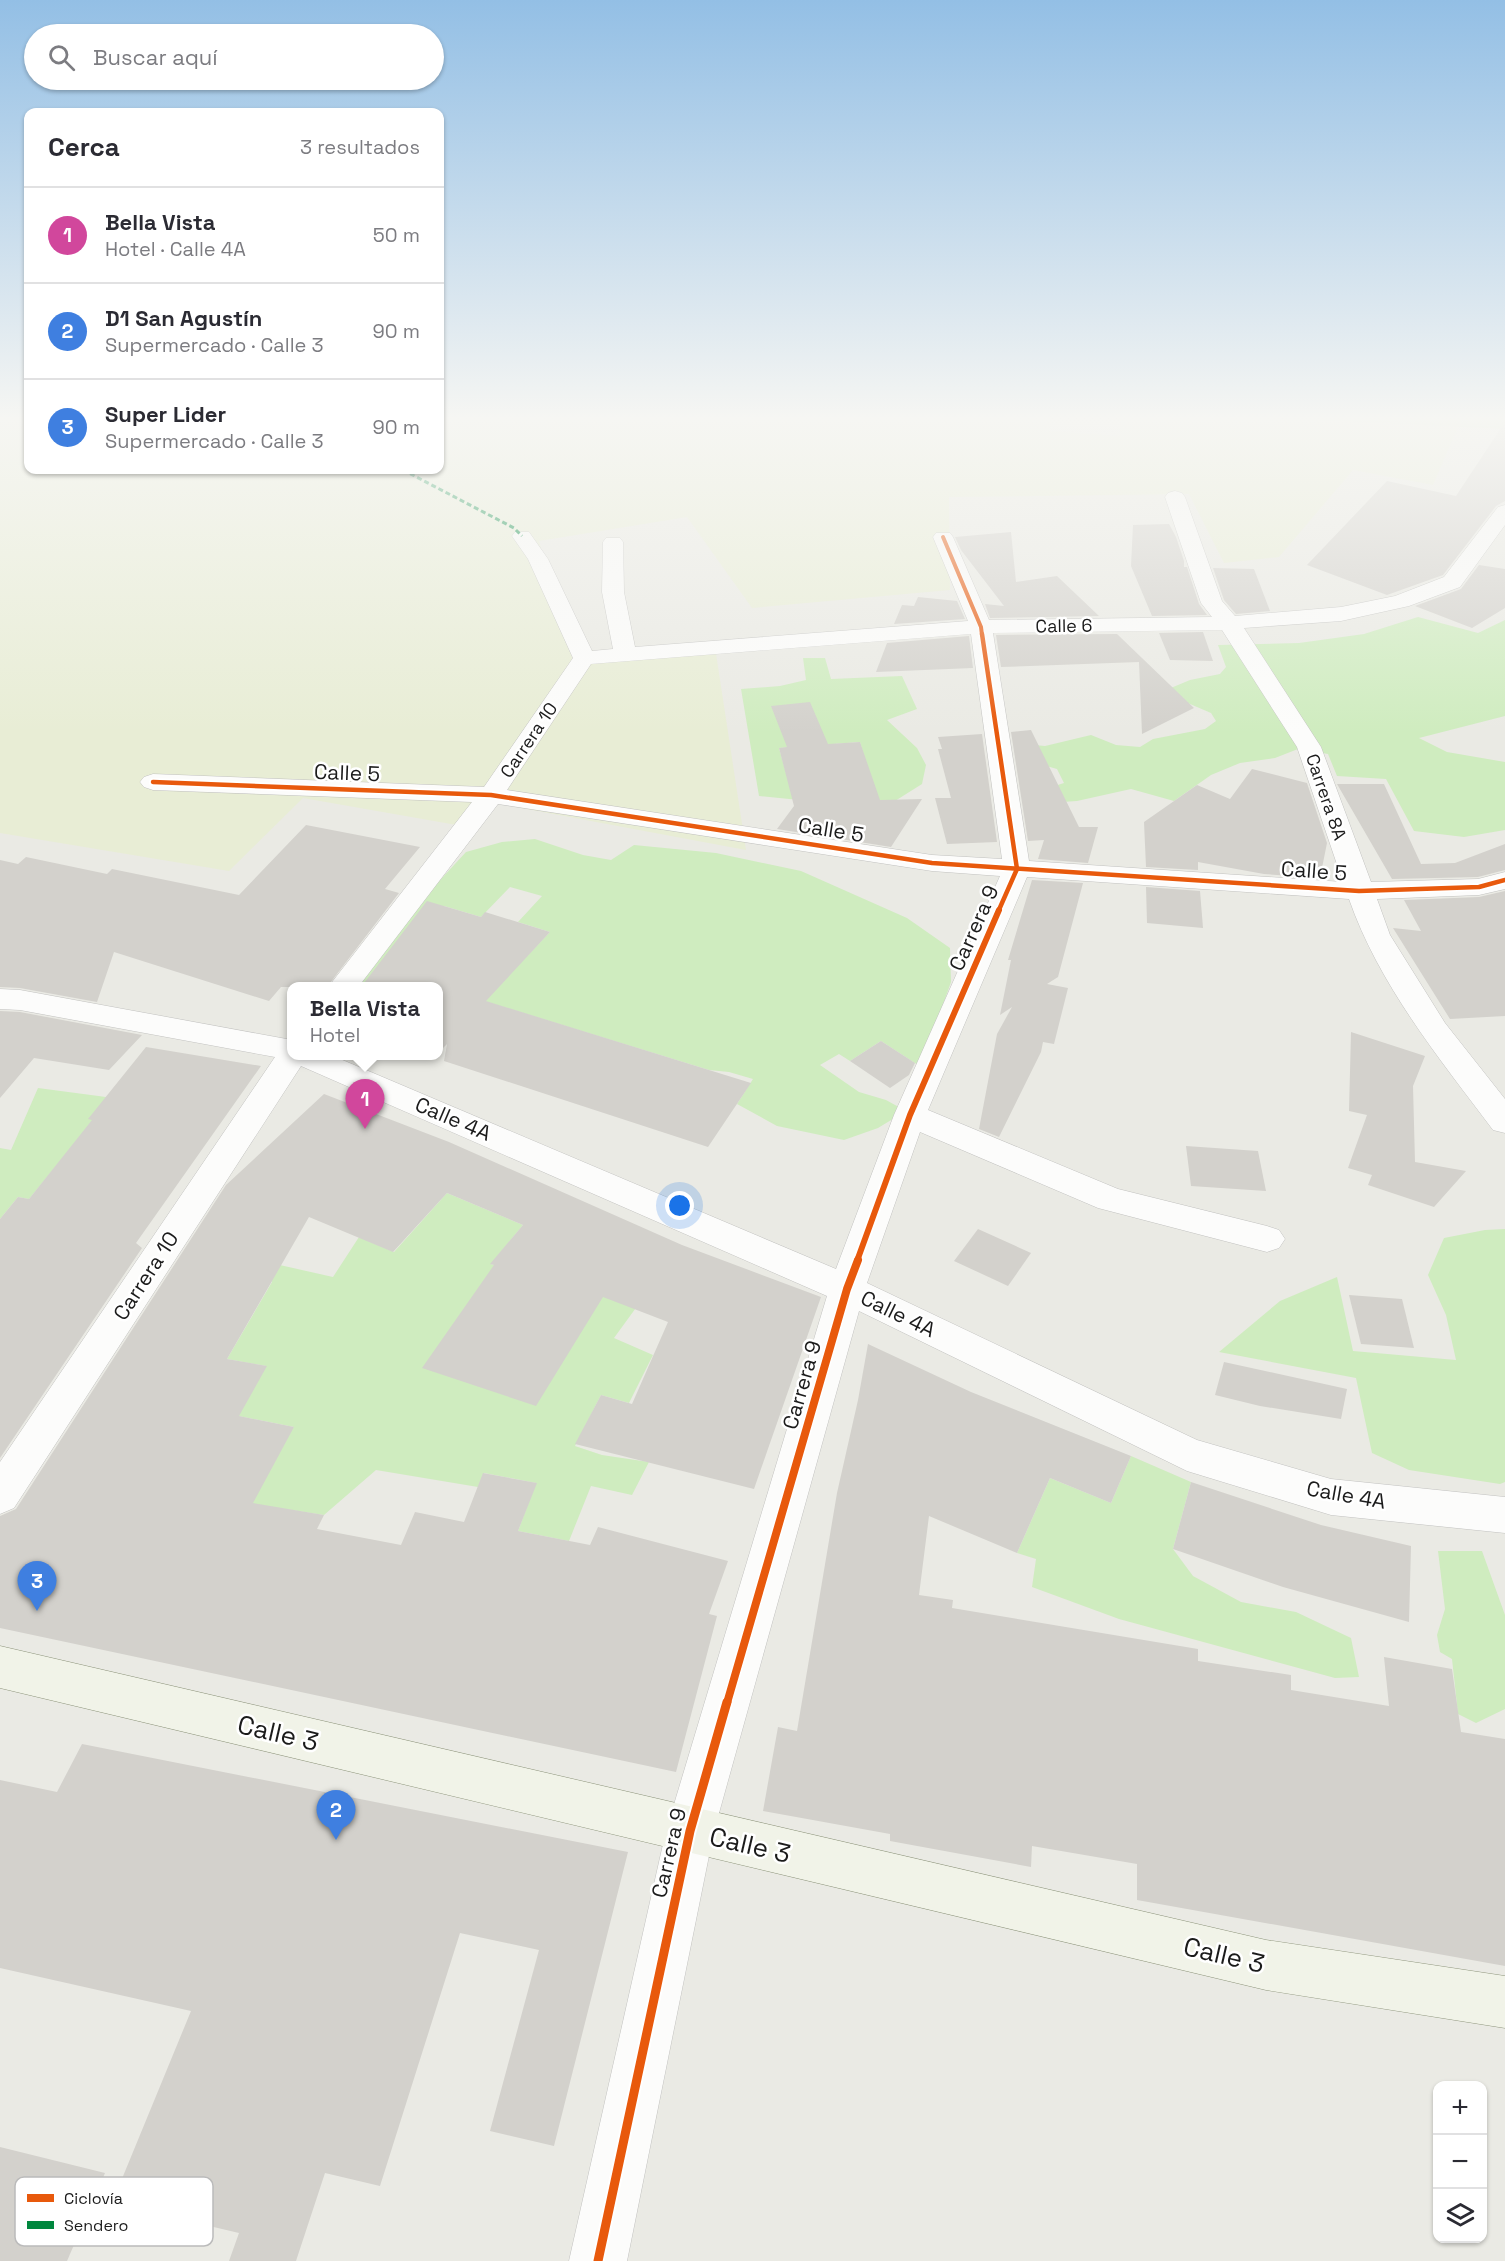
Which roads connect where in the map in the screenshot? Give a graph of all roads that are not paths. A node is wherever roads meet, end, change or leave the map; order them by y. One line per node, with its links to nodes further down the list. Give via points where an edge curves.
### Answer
1 (1184, 522): 6 (street, Carrera 8A, via 1212,603)
2 (1497, 522): 6 (street, Calle 6, via 1452,582 1401,601 1341,614)
3 (522, 536): 9 (street, via 538,559)
4 (943, 537): 7 (street, Carrera 9)
5 (613, 542): 8 (street, via 613,592)
6 (1229, 623): 7 (street, Calle 6); 14 (street, Carrera 8A, via 1310,747)
7 (981, 627): 8 (street, Calle 6); 12 (street, Carrera 9)
8 (625, 654): 9 (street, Calle 6)
9 (584, 658): 11 (street, Carrera 10)
10 (153, 782): 11 (street, Calle 5)
11 (491, 795): 12 (street, Calle 5, via 932,863); 15 (street, Carrera 10)
12 (1017, 869): 14 (street, Calle 5); 20 (street, Carrera 9)
13 (1505, 880): 14 (street, Calle 5, via 1479,887)
14 (1359, 891): 21 (street, Carrera 8A, via 1376,935 1433,1029)
15 (348, 982)
16 (0, 999): 17 (street)
17 (287, 1049)
18 (288, 1060): 24 (street, Carrera 10)
19 (315, 1060): 23 (street, Calle 4A)
20 (910, 1115): 22 (street, via 1110,1199); 23 (street, Carrera 9)
21 (1505, 1122)
22 (1267, 1239)
23 (847, 1289): 25 (street, Calle 4A, via 1187,1454 1331,1497); 27 (street, Carrera 9)
24 (0, 1496)
25 (1505, 1515)
26 (0, 1667): 27 (main road, Calle 3)
27 (690, 1831): 28 (main road, Calle 3, via 1266,1965); 29 (street, Carrera 9)
28 (1505, 2002)
29 (598, 2261)

